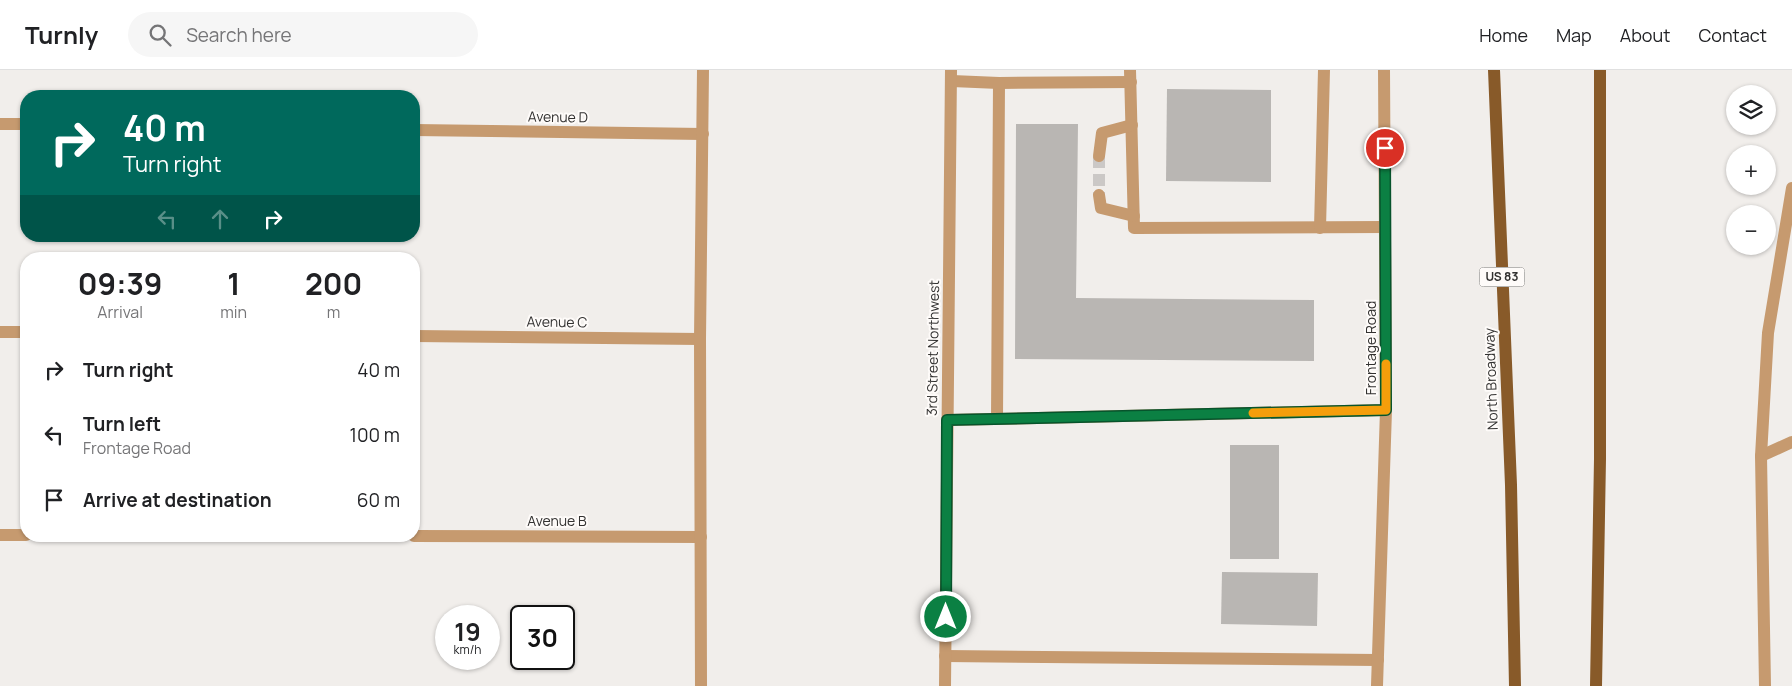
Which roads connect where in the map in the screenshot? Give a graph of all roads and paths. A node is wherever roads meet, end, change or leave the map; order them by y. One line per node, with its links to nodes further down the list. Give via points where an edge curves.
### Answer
1 (702, 70): 13 (street)
2 (1324, 70): 19 (street)
3 (1384, 70): 18 (street, Frontage Road)
4 (1494, 70): 38 (main road, North Broadway / US 83)
5 (1600, 70): 39 (main road, via 1600,460)
6 (951, 75): 8 (street); 26 (street, 3rd Street Northwest)
7 (1131, 76): 8 (street); 11 (street)
8 (999, 83): 25 (street)
9 (0, 124): 10 (street)
10 (20, 124)
11 (1132, 125): 14 (street, via 1102,133); 17 (street)
12 (420, 130): 13 (street, Avenue D)
13 (702, 134): 23 (street)
14 (1098, 156)
15 (1792, 188): 28 (street, via 1768,333)
16 (1099, 195): 17 (street, via 1102,208)
17 (1134, 216): 19 (street, via 1134,228)
18 (1385, 227): 19 (street); 24 (street, Frontage Road)
19 (1320, 228)
20 (0, 332): 21 (street)
21 (20, 332)
22 (420, 336): 23 (street, Avenue C)
23 (700, 339): 32 (street)
24 (1386, 410): 25 (street); 34 (street, Frontage Road)
25 (997, 419): 26 (street)
26 (947, 420): 33 (street, 3rd Street Northwest)
27 (1792, 442): 28 (street)
28 (1762, 456): 40 (street)
29 (0, 535): 30 (street)
30 (20, 535)
31 (420, 536): 32 (street, Avenue B)
32 (701, 537): 35 (street)
33 (945, 656): 34 (street); 36 (street, 3rd Street Northwest)
34 (1378, 660): 37 (street, Frontage Road)
35 (701, 686)
36 (945, 686)
37 (1377, 686)
38 (1515, 686)
39 (1596, 686)
40 (1765, 686)

